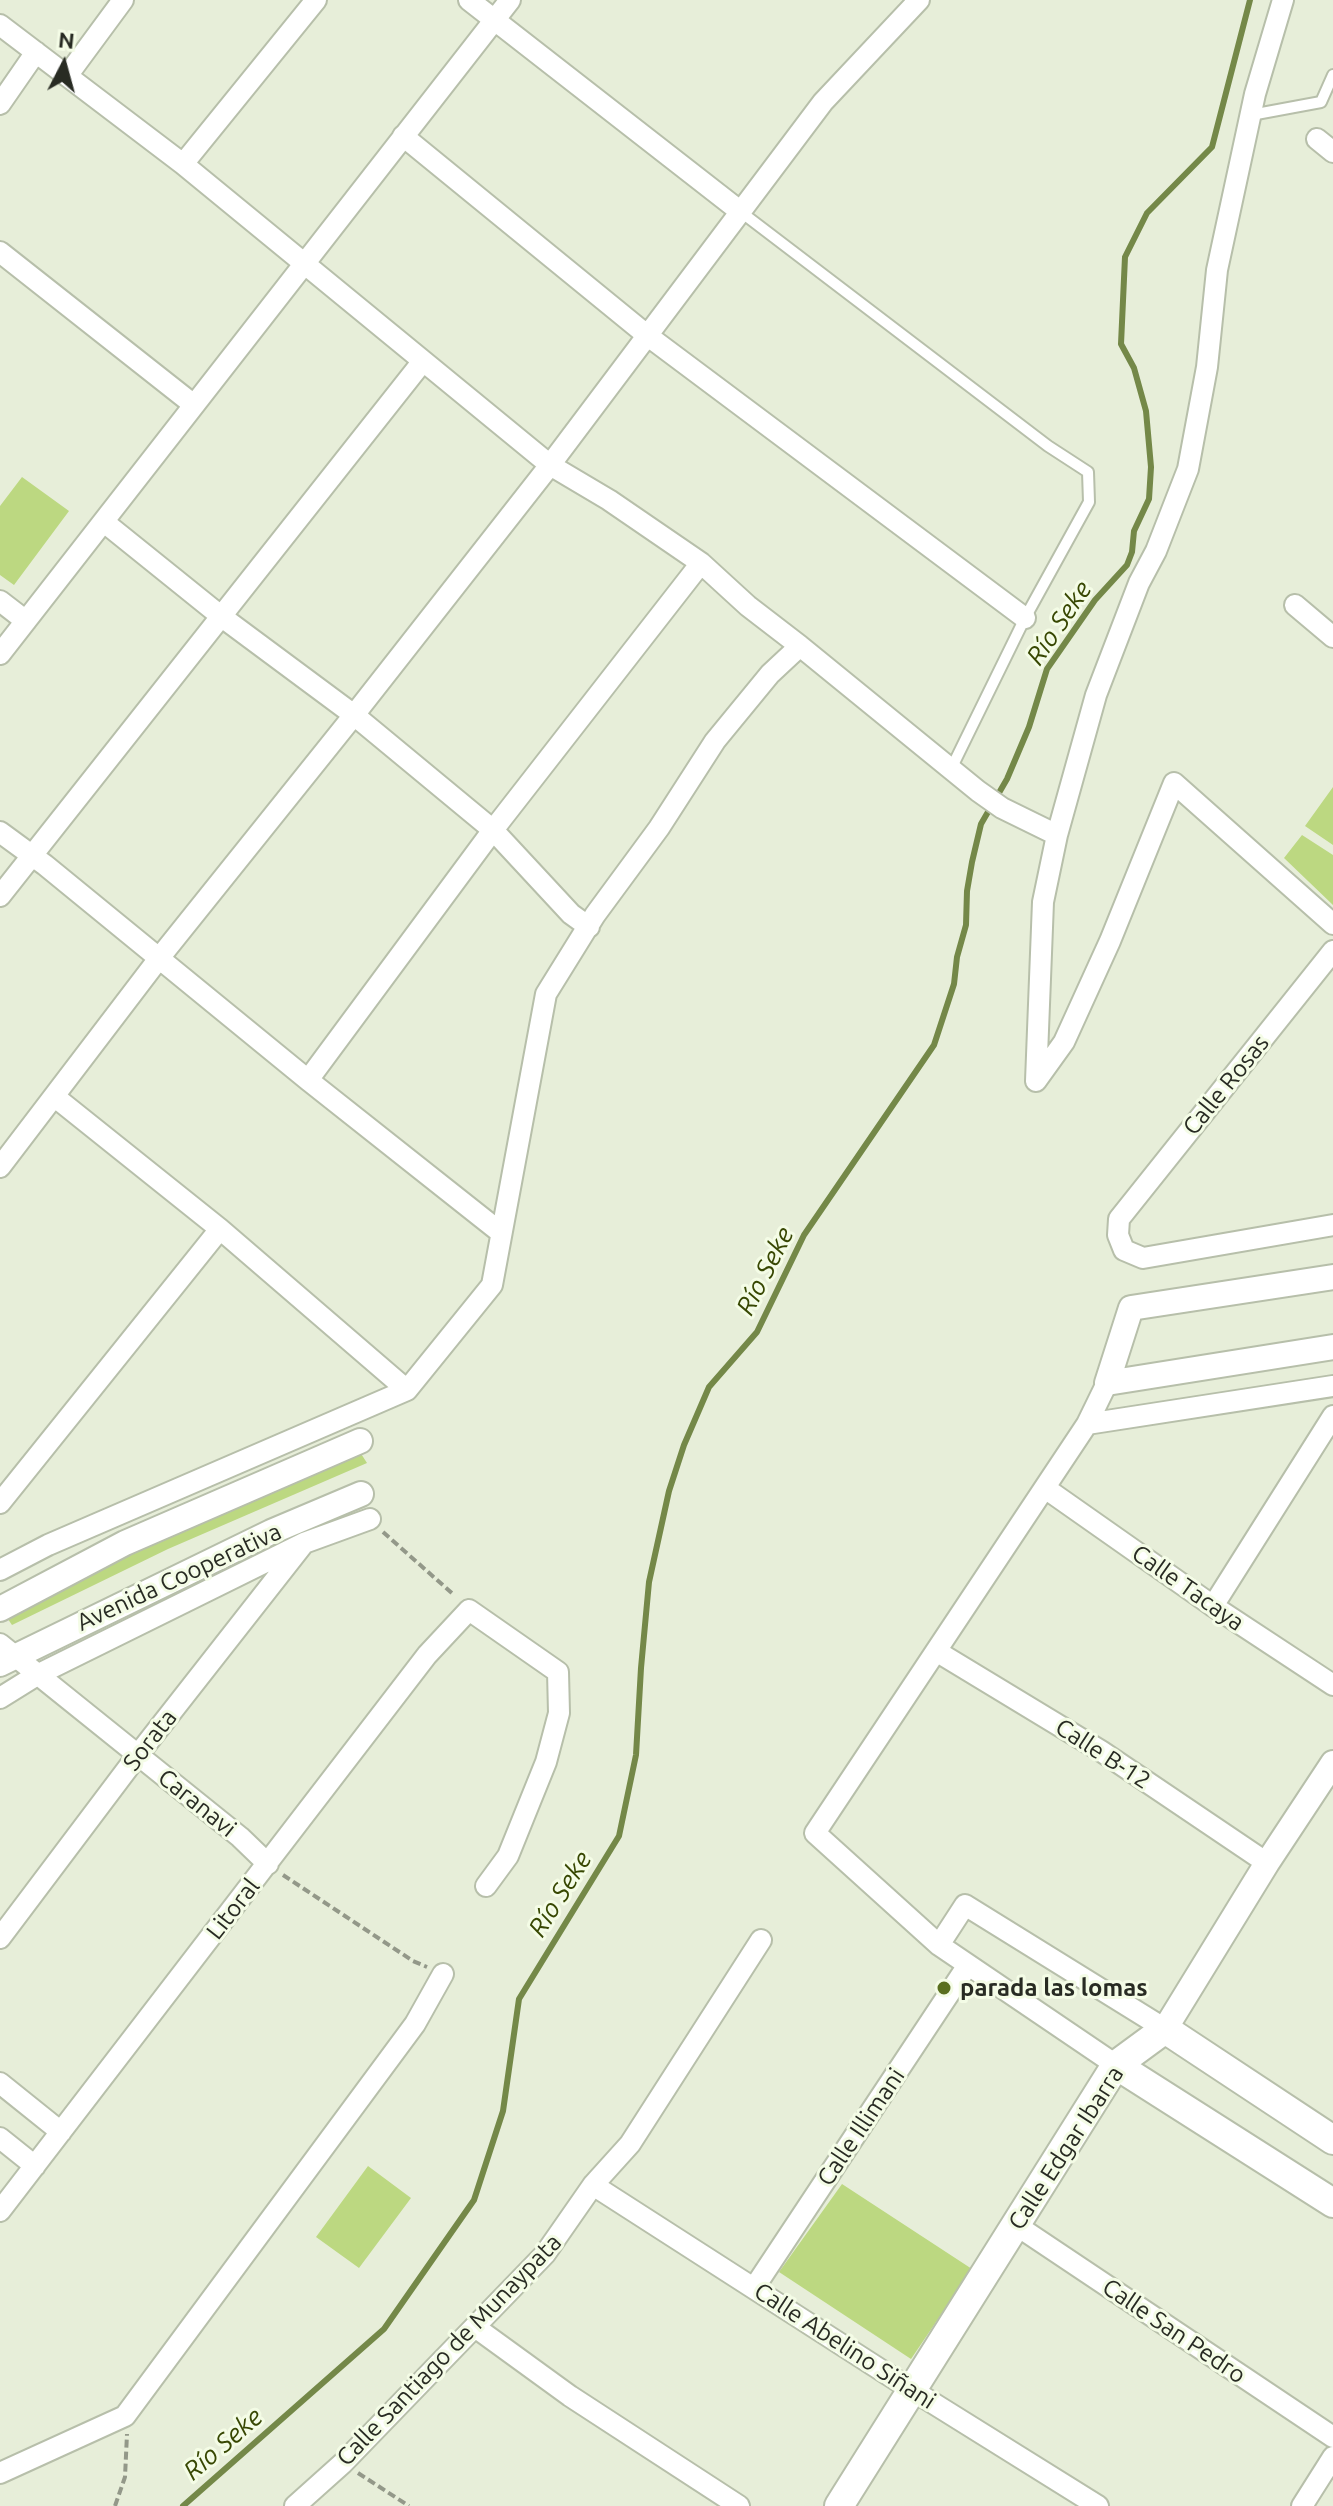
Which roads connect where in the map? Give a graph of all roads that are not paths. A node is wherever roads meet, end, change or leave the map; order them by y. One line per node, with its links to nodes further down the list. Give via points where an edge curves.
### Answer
1 (123, 0): 11 (street)
2 (316, 0): 15 (street)
3 (469, 0): 7 (street)
4 (510, 0): 7 (street)
5 (919, 0): 16 (street, via 823,102)
6 (1283, 0): 13 (street)
7 (494, 20): 14 (street); 16 (street)
8 (0, 25): 9 (street)
9 (36, 52): 11 (street); 12 (street)
10 (1333, 75): 13 (lane, via 1321,102)
11 (67, 76): 15 (street)
12 (0, 104)
13 (1251, 115): 37 (street, via 1217,270 1207,367 1188,469 1096,695)
14 (403, 136): 18 (street); 19 (street)
15 (183, 164): 18 (street)
16 (741, 212): 19 (street); 28 (lane, via 1088,472 1089,502)
17 (0, 252): 21 (street)
18 (305, 263): 20 (street); 21 (street)
19 (648, 336): 22 (street); 28 (street)
20 (423, 361): 22 (street); 27 (street)
21 (194, 405): 23 (street)
22 (550, 465): 24 (street); 33 (street)
23 (104, 522): 27 (street); 29 (street)
24 (701, 563): 31 (street); 35 (street)
25 (0, 601): 29 (street)
26 (1295, 605): 30 (street)
27 (222, 617): 33 (street); 38 (street)
28 (1025, 618): 34 (lane)
29 (26, 621): 32 (street)
30 (1333, 637)
31 (800, 646): 34 (street); 41 (street, via 715,741)
32 (0, 654)
33 (354, 715): 35 (street); 43 (street)
34 (951, 769): 37 (street, via 1002,808)
35 (493, 830): 41 (street); 44 (street)
36 (0, 832): 38 (street)
37 (1057, 835): 40 (street, via 1043,902 1036,1081 1064,1042 1174,783)
38 (31, 855): 39 (street); 43 (street)
39 (0, 896)
40 (1333, 924)
41 (589, 927): 49 (street, via 546,994)
42 (1333, 951): 47 (street, Calle Rosas, via 1119,1219 1118,1235 1124,1250 1143,1258)
43 (160, 957): 44 (street); 45 (street)
44 (308, 1080): 49 (street)
45 (55, 1097): 46 (street); 48 (street)
46 (0, 1167)
47 (1333, 1225)
48 (220, 1229): 54 (street); 60 (street)
49 (500, 1232): 54 (street, via 492,1285)
50 (1333, 1277): 52 (street, via 1131,1308)
51 (1333, 1347): 52 (street)
52 (1107, 1383): 56 (street)
53 (1333, 1386): 56 (street)
54 (407, 1390): 63 (street)
55 (1333, 1416): 64 (street)
56 (1087, 1424): 58 (street)
57 (360, 1441): 65 (street, Avenida Cooperativa, via 125,1543)
58 (1045, 1488): 64 (street, Calle Tacaya); 66 (street)
59 (361, 1494): 67 (street, Avenida Cooperativa)
60 (0, 1503)
61 (370, 1519): 62 (street)
62 (304, 1543): 68 (street); 71 (street, Sorata)
63 (0, 1570)
64 (1213, 1606): 69 (street, Calle Tacaya)
65 (0, 1609)
66 (936, 1651): 73 (street, Calle B-12, via 1101,1751); 78 (street, via 815,1833)
67 (5, 1655): 68 (street, Caranavi)
68 (37, 1675): 70 (street); 71 (street, Caranavi)
69 (1333, 1685)
70 (0, 1698)
71 (137, 1756): 74 (street, Caranavi); 76 (street, Sorata)
72 (1333, 1763): 73 (street, Calle Edgar Ibarra)
73 (1267, 1863): 81 (street, Calle Edgar Ibarra)
74 (268, 1864): 75 (street, Litoral, via 427,1655 469,1610 558,1672 559,1713 546,1762 508,1856); 84 (street, Litoral)
75 (486, 1886)
76 (0, 1938)
77 (761, 1940): 88 (street, Calle Santiago de Munaypata, via 630,2144)
78 (939, 1945): 79 (street); 81 (street, via 965,1905)
79 (968, 1965): 82 (street); 92 (street, Calle Illimani)
80 (443, 1974): 97 (street, via 415,2024 125,2416)
81 (1165, 2029): 82 (main road, Calle Edgar Ibarra); 85 (main road)
82 (1116, 2065): 89 (main road); 91 (main road, Calle Edgar Ibarra)
83 (0, 2083): 84 (street)
84 (61, 2132): 87 (street, Litoral)
85 (1331, 2133)
86 (0, 2138): 87 (street)
87 (35, 2166): 90 (street, Litoral)
88 (593, 2185): 92 (street, Calle Abelino Siñani); 93 (street, Calle Santiago de Munaypata, via 545,2254)
89 (1333, 2203)
90 (0, 2211)
91 (1016, 2225): 94 (main road, Calle Edgar Ibarra); 95 (street, Calle San Pedro)
92 (754, 2288): 94 (street, Calle Abelino Siñani)
93 (475, 2327): 99 (street, Calle Santiago de Munaypata); 100 (street)
94 (912, 2390): 98 (street, Calle Abelino Siñani); 101 (main road, Calle Edgar Ibarra)
95 (1333, 2437)
96 (1333, 2457): 102 (street)
97 (0, 2473)
98 (1087, 2503)
99 (295, 2506)
100 (739, 2506)
101 (839, 2506)
102 (1302, 2506)

